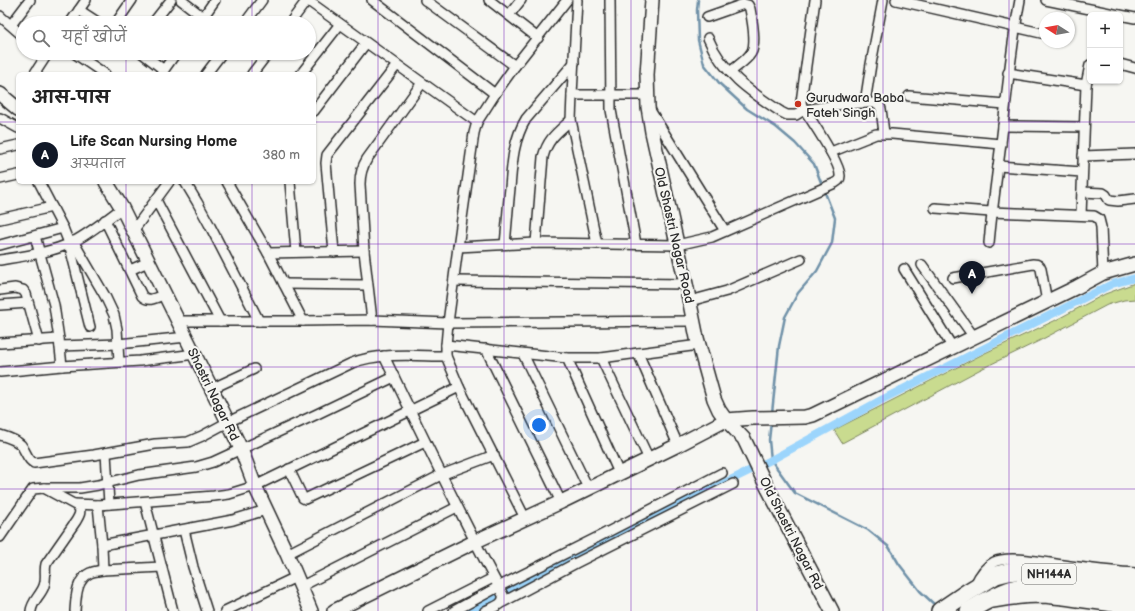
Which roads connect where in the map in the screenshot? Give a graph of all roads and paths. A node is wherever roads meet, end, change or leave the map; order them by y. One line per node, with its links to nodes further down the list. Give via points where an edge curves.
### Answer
1 (30, 0): 28 (street)
2 (86, 0): 24 (street)
3 (132, 0): 31 (street)
4 (171, 0): 32 (street)
5 (181, 0): 33 (street)
6 (215, 0): 34 (street)
7 (262, 0): 35 (street)
8 (307, 0): 36 (street); 41 (street)
9 (372, 0): 74 (street)
10 (425, 0): 60 (street)
11 (488, 0): 26 (street)
12 (521, 0): 26 (street)
13 (567, 0): 46 (street)
14 (577, 0): 57 (street)
15 (610, 0): 76 (street)
16 (652, 0): 78 (street, Old Shastri Nagar Road, via 647,75)
17 (815, 0): 83 (street, via 801,97)
18 (883, 0): 79 (street)
19 (896, 0): 22 (street)
20 (1020, 0): 43 (street)
21 (1046, 0): 23 (street)
22 (916, 2): 43 (street)
23 (1072, 2): 25 (street)
24 (79, 10): 29 (street); 30 (street)
25 (1109, 12)
26 (509, 15): 46 (street)
27 (0, 16): 42 (street)
28 (18, 16)
29 (75, 16)
30 (88, 16)
31 (121, 16)
32 (159, 16)
33 (197, 16)
34 (204, 16)
35 (250, 16)
36 (295, 16)
37 (1123, 16): 40 (street)
38 (16, 18): 42 (street)
39 (707, 18): 68 (street, via 744,4 750,8 753,49)
40 (1135, 18)
41 (340, 24): 48 (street); 49 (street)
42 (11, 25): 44 (street)
43 (1015, 26): 45 (street); 69 (street)
44 (16, 30)
45 (1039, 32)
46 (538, 38): 60 (street)
47 (708, 38): 68 (street, via 718,59)
48 (366, 43): 58 (street); 82 (street)
49 (316, 55)
50 (42, 60): 62 (street)
51 (84, 60): 63 (street)
52 (149, 60): 64 (street)
53 (171, 60): 64 (street)
54 (217, 60): 65 (street)
55 (263, 60): 66 (street)
56 (312, 60): 67 (street)
57 (574, 63): 75 (street); 124 (street, via 526,119 517,137 513,154)
58 (397, 65): 71 (street); 132 (street, via 327,156)
59 (1123, 65): 61 (street)
60 (515, 66): 74 (street)
61 (1135, 68)
62 (36, 72)
63 (102, 72)
64 (162, 72)
65 (208, 72)
66 (254, 72)
67 (303, 72)
68 (730, 72): 83 (street, via 750,91 787,115 796,115)
69 (1008, 73): 72 (street); 81 (street)
70 (1087, 80): 72 (street)
71 (422, 83): 86 (street); 130 (street, via 362,166 360,184)
72 (1086, 85): 89 (street)
73 (0, 94): 80 (street)
74 (495, 94): 86 (street)
75 (572, 95): 76 (street); 85 (street)
76 (610, 95): 78 (street); 126 (street)
77 (908, 96): 81 (street)
78 (648, 101): 119 (street); 128 (street, Old Shastri Nagar Road, via 652,132)
79 (865, 103): 83 (street); 90 (street, via 878,103)
80 (16, 104)
81 (1005, 104): 87 (street)
82 (316, 108)
83 (804, 110): 94 (street)
84 (0, 118): 88 (street)
85 (571, 120): 122 (street, via 553,137 546,148); 125 (street)
86 (477, 122): 129 (street)
87 (1003, 126): 89 (street); 91 (street)
88 (16, 127)
89 (1084, 127): 96 (street)
90 (884, 133): 91 (street); 94 (street, via 869,136)
91 (1001, 144): 97 (street)
92 (16, 145): 93 (street)
93 (0, 149)
94 (831, 152): 119 (street, via 840,174 835,183)
95 (1135, 154): 96 (street)
96 (1083, 156): 98 (street)
97 (998, 166): 98 (street); 113 (street)
98 (1082, 172): 107 (street)
99 (16, 175): 100 (street)
100 (0, 179)
101 (40, 184): 110 (street)
102 (107, 184): 111 (street, Shastri Nagar Rd)
103 (168, 184): 109 (street)
104 (186, 184): 157 (street)
105 (228, 184): 134 (street)
106 (290, 184): 131 (street)
107 (1082, 192): 108 (street, via 1103,194 1109,200); 114 (street)
108 (1135, 199)
109 (156, 200): 118 (street); 156 (street)
110 (52, 207): 115 (street); 117 (street)
111 (122, 208): 116 (street); 118 (street, Shastri Nagar Rd)
112 (935, 208): 113 (street)
113 (991, 212): 114 (street); 123 (street)
114 (1081, 215): 142 (street, via 1094,216 1098,219 1101,227)
115 (0, 219)
116 (105, 220): 121 (street); 141 (street)
117 (63, 228): 120 (street); 121 (street)
118 (133, 231): 137 (street, Shastri Nagar Rd)
119 (726, 232): 128 (street)
120 (36, 236): 127 (street); 133 (street)
121 (71, 242): 133 (street); 161 (street); 171 (street, via 114,315)
122 (536, 243): 124 (street); 125 (street)
123 (989, 243)
124 (505, 244): 129 (street)
125 (597, 244): 126 (street)
126 (636, 244): 128 (street)
127 (0, 245)
128 (677, 245): 146 (street, Old Shastri Nagar Road)
129 (458, 247): 144 (street)
130 (364, 251): 132 (street); 147 (street)
131 (296, 252): 132 (street); 134 (street)
132 (334, 252)
133 (40, 253): 136 (street); 165 (street, via 54,305)
134 (268, 253): 145 (street)
135 (801, 259): 150 (street, via 727,291)
136 (0, 260)
137 (148, 262): 141 (street); 149 (street, Shastri Nagar Rd)
138 (1135, 264): 142 (street)
139 (922, 265): 162 (street)
140 (904, 269): 169 (street)
141 (130, 270): 149 (street, via 145,299)
142 (1103, 273): 151 (street)
143 (953, 278): 151 (street, via 1038,264)
144 (454, 281): 146 (street); 160 (street)
145 (284, 284): 147 (street); 158 (street)
146 (686, 284): 150 (street, Old Shastri Nagar Road)
147 (368, 285): 154 (street)
148 (0, 290): 152 (street, via 23,290)
149 (165, 294): 155 (street, Shastri Nagar Rd)
150 (690, 301): 159 (street, Old Shastri Nagar Road)
151 (1047, 302): 162 (street)
152 (28, 303): 153 (street); 163 (street)
153 (0, 305)
154 (372, 320): 158 (street); 160 (street)
155 (179, 321): 156 (street); 168 (street, Shastri Nagar Rd)
156 (220, 321): 157 (street)
157 (259, 321): 158 (street)
158 (303, 321)
159 (693, 321): 160 (street); 167 (street, Old Shastri Nagar Road)
160 (448, 323): 166 (street)
161 (90, 327)
162 (974, 337): 169 (street)
163 (39, 341): 164 (street); 165 (street)
164 (0, 343)
165 (60, 343): 171 (street); 178 (street)
166 (446, 345): 170 (street); 175 (street)
167 (699, 345): 173 (street); 185 (street, Old Shastri Nagar Road, via 714,399)
168 (191, 346): 171 (street); 171 (street); 183 (street, Shastri Nagar Rd)
169 (953, 348): 185 (street, via 805,417)
170 (486, 349): 172 (street); 205 (street)
171 (119, 353): 178 (street)
172 (523, 354): 176 (street); 203 (street)
173 (638, 354): 177 (street); 189 (street)
174 (384, 356): 175 (street); 181 (street); 186 (street, via 352,363)
175 (446, 356): 182 (street)
176 (567, 358): 177 (street); 196 (street)
177 (601, 358): 194 (street)
178 (62, 366): 180 (street)
179 (254, 369): 183 (street)
180 (0, 372)
181 (394, 377): 184 (street); 190 (street)
182 (459, 387): 184 (street); 193 (street)
183 (212, 389): 186 (street, Shastri Nagar Rd)
184 (411, 410): 188 (street); 195 (street)
185 (726, 420): 189 (street); 192 (street, Old Shastri Nagar Road)
186 (228, 422): 190 (street, Shastri Nagar Rd); 191 (street, via 188,442 155,444)
187 (0, 435): 191 (street, via 18,443 34,463)
188 (425, 442): 195 (street, via 305,499); 198 (street)
189 (678, 445): 194 (street)
190 (241, 449): 199 (street, via 196,467 148,473); 201 (street, Shastri Nagar Rd)
191 (106, 453): 199 (street)
192 (754, 453): 211 (street, Old Shastri Nagar Rd)
193 (494, 455): 198 (street); 212 (street)
194 (649, 459): 196 (street)
195 (289, 469): 201 (street)
196 (619, 473): 203 (street)
197 (722, 473): 226 (street, via 598,537)
198 (441, 474): 209 (street); 218 (street)
199 (108, 483): 202 (street, via 80,488); 208 (street)
200 (733, 484): 226 (street, via 576,563)
201 (255, 486): 204 (street, via 221,496); 210 (street, Shastri Nagar Rd)
202 (44, 488): 206 (street); 215 (street, via 33,489 30,492)
203 (588, 488): 205 (street)
204 (145, 502): 208 (street); 214 (street)
205 (561, 502): 212 (street)
206 (75, 504): 207 (street); 230 (street, via 79,507 79,516 46,562 44,588)
207 (98, 504): 208 (street); 217 (street)
208 (110, 504)
209 (457, 507): 216 (street); 223 (street)
210 (266, 510): 213 (street); 218 (street, Shastri Nagar Rd)
211 (783, 510): 240 (street, Old Shastri Nagar Rd); 241 (street)
212 (525, 518): 216 (street)
213 (184, 530): 214 (street); 233 (street)
214 (153, 536): 217 (street); 219 (street)
215 (0, 537)
216 (474, 542): 222 (street); 236 (street)
217 (102, 545): 220 (street)
218 (287, 554): 223 (street, Shastri Nagar Rd)
219 (162, 567): 220 (street); 232 (street)
220 (103, 570): 231 (street, via 85,575 78,587)
221 (1135, 573): 225 (street, via 1004,559 987,567)
222 (493, 578): 226 (street); 237 (street)
223 (298, 582): 234 (street); 235 (street, Shastri Nagar Rd)
224 (1135, 582): 225 (highway, NH144A, via 1022,570 996,575)
225 (971, 590): 242 (highway, NH144A)
226 (501, 594): 238 (street); 239 (street)
227 (1135, 597): 228 (highway, NH144A, via 1100,596 1035,586 1010,590)
228 (974, 608): 229 (street, via 1022,598 1041,598)
229 (1135, 609)
230 (31, 611)
231 (75, 611)
232 (173, 611)
233 (207, 611)
234 (225, 611)
235 (311, 611)
236 (334, 611)
237 (428, 611)
238 (454, 611)
239 (485, 611)
240 (832, 611)
241 (842, 611)
242 (940, 611)

